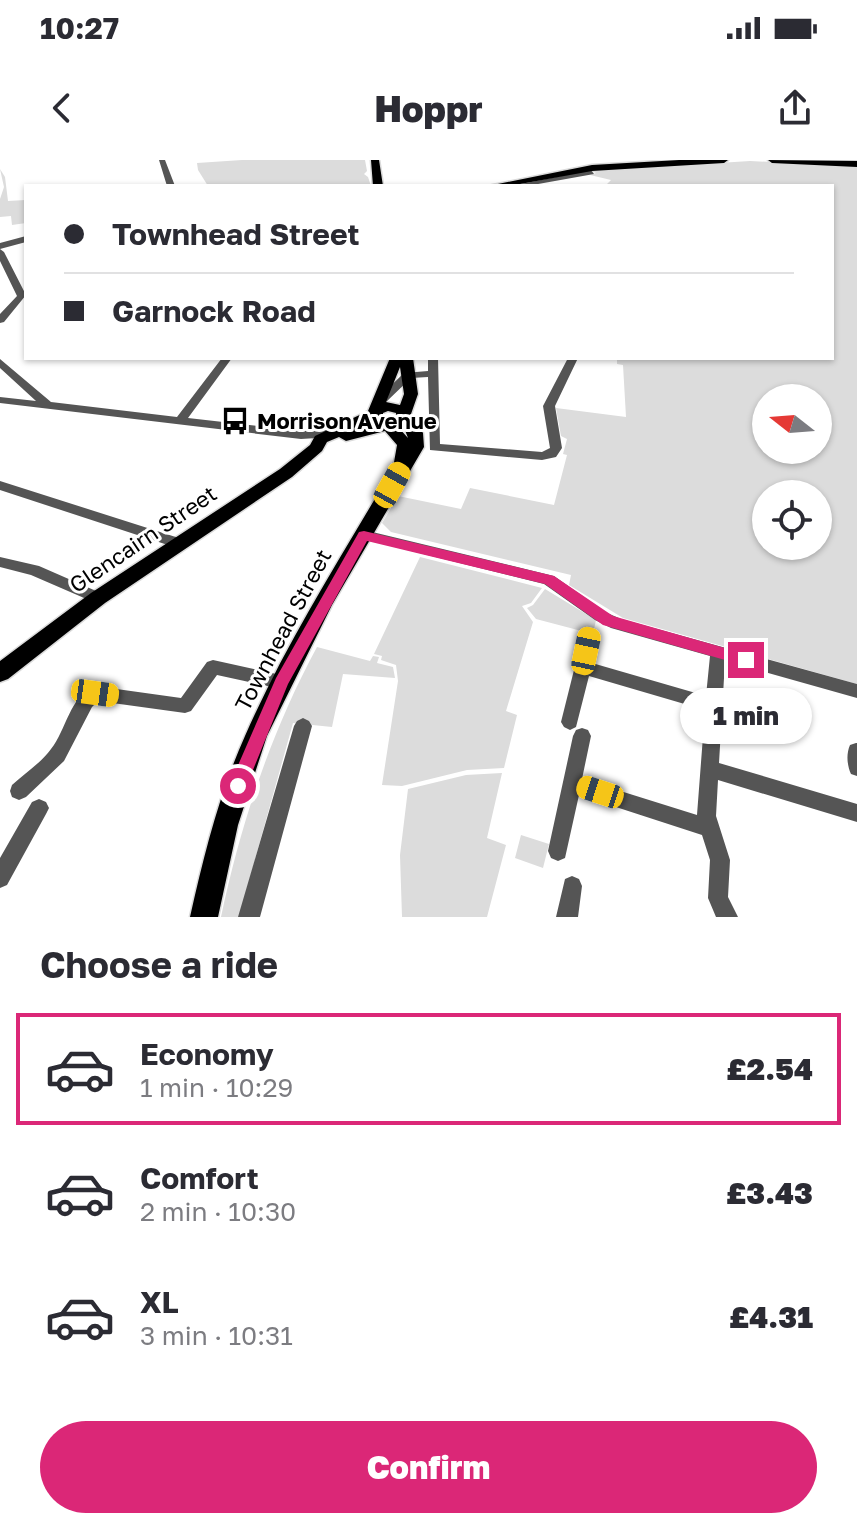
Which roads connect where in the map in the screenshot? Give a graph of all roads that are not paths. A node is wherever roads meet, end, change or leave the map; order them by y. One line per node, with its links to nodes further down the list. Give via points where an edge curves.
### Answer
1 (375, 160): 8 (main road)
2 (724, 160): 6 (main road)
3 (772, 160): 5 (main road)
4 (164, 161): 9 (street)
5 (857, 164)
6 (591, 167): 7 (street); 10 (main road)
7 (553, 178): 11 (street); 12 (street)
8 (379, 182)
9 (170, 184)
10 (503, 184)
11 (524, 184)
12 (563, 184)
13 (24, 240): 14 (street)
14 (0, 246)
15 (0, 252): 16 (street)
16 (24, 296): 17 (street)
17 (0, 320)
18 (226, 360): 30 (street)
19 (396, 360): 28 (main road)
20 (406, 360): 25 (main road)
21 (433, 360): 24 (street)
22 (572, 360): 35 (street, via 549,406 556,448 552,454 487,453)
23 (0, 362): 27 (street)
24 (432, 374): 25 (street); 35 (street)
25 (408, 375): 28 (street); 29 (main road, via 411,394)
26 (0, 400): 27 (street)
27 (47, 405): 30 (street)
28 (377, 409): 29 (main road, via 391,406); 31 (main road, via 379,423); 33 (main road, Glencairn Street)
29 (405, 414): 31 (main road, Glencairn Street); 32 (main road)
30 (182, 419): 34 (street)
31 (389, 425): 36 (main road, Glencairn Street); 37 (main road, via 405,445)
32 (415, 433): 35 (street); 37 (main road, Townhead Street, via 416,447)
33 (329, 434): 34 (street); 36 (main road, Glencairn Street)
34 (301, 435): 36 (street)
35 (434, 440)
36 (316, 448): 40 (main road, Glencairn Street)
37 (401, 468): 39 (main road, Townhead Street)
38 (0, 485): 40 (street)
39 (364, 535): 44 (street, via 549,580 608,621); 47 (main road, Townhead Street)
40 (177, 543): 42 (main road, Glencairn Street)
41 (0, 562): 42 (street, via 34,570)
42 (98, 598): 46 (main road, Glencairn Street)
43 (590, 634): 45 (street)
44 (718, 652): 48 (street); 49 (street)
45 (583, 667): 49 (street); 52 (street)
46 (0, 673)
47 (281, 682): 53 (street, via 213,667 185,706 95,693 58,755); 60 (main road, Townhead Street, via 229,810)
48 (857, 691)
49 (713, 705): 51 (street)
50 (303, 726): 61 (street)
51 (709, 769): 55 (street); 56 (street)
52 (572, 784): 56 (street); 57 (street)
53 (19, 791)
54 (39, 808): 58 (street)
55 (857, 813)
56 (709, 828): 63 (street, via 720,860 718,898)
57 (558, 851)
58 (0, 878)
59 (572, 886): 62 (street)
60 (204, 917)
61 (249, 917)
62 (567, 917)
63 (727, 917)

